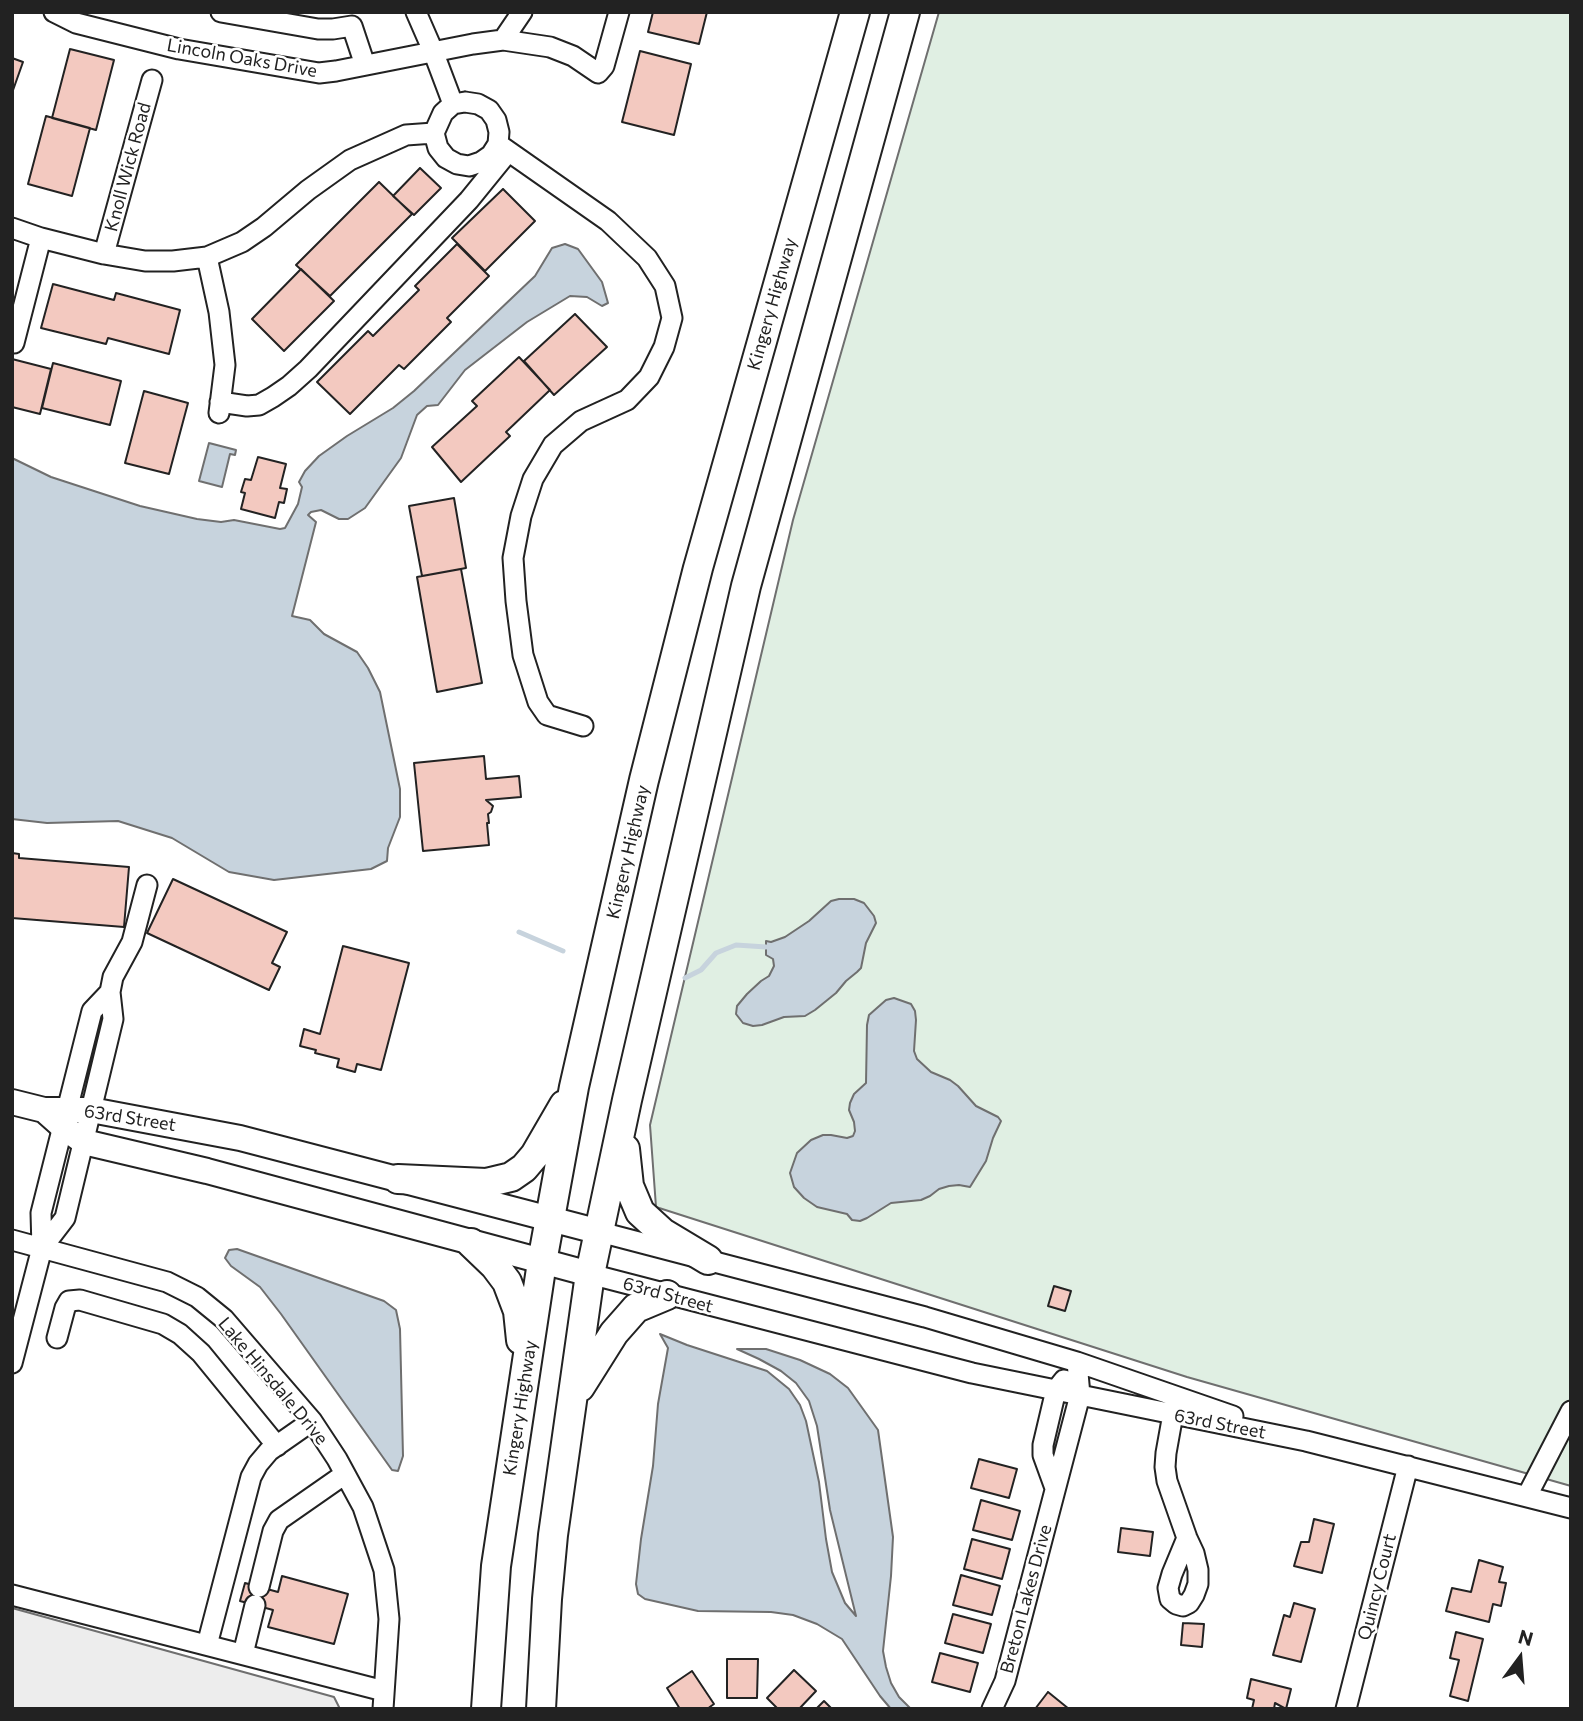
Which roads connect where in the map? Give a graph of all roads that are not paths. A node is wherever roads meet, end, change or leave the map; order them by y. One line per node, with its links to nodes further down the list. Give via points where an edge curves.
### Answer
1 (54, 12): 11 (street, Lincoln Oaks Drive, via 76,23 179,49 282,67 318,73)
2 (221, 12): 8 (street, via 318,29 333,29)
3 (416, 12): 10 (street)
4 (522, 12): 9 (street)
5 (619, 12): 9 (street, Lincoln Oaks Drive, via 598,74 550,47)
6 (855, 12): 24 (highway, Kingery Highway, via 698,568)
7 (905, 12): 28 (highway, via 746,586)
8 (351, 19): 11 (street)
9 (503, 40): 10 (street, Lincoln Oaks Drive)
10 (433, 51): 11 (street, Lincoln Oaks Drive); 13 (street)
11 (365, 65)
12 (152, 80): 18 (street, Knoll Wick Road)
13 (453, 104): 14 (street); 15 (street, via 478,104 489,110)
14 (434, 133): 15 (street, via 438,148 457,164 481,162); 19 (street, via 406,135 350,160 242,242)
15 (503, 148): 19 (street, via 469,200 308,369 258,405 219,407 225,365); 21 (street, via 608,221 646,258 665,286 672,318 652,374 627,400 580,421 553,445 533,479 521,516 513,558 523,655 538,702 547,715)
16 (12, 228): 17 (street)
17 (41, 237): 18 (street); 20 (street)
18 (104, 254): 19 (street, via 145,261)
19 (207, 257)
20 (14, 343)
21 (583, 726)
22 (147, 885): 23 (street, via 132,942)
23 (110, 992): 26 (street, via 113,1019); 27 (street, via 92,1011)
24 (574, 1087): 30 (highway, via 535,1155 511,1177 486,1182); 31 (highway, Kingery Highway)
25 (12, 1102): 27 (main road, 63rd Street)
26 (91, 1110): 27 (main road, 63rd Street); 29 (street); 30 (main road, 63rd Street, via 240,1138)
27 (58, 1115): 29 (main road, 63rd Street); 35 (street, via 41,1213)
28 (622, 1125): 32 (highway); 36 (highway, via 629,1186 640,1212 663,1233)
29 (84, 1142): 34 (main road, 63rd Street); 35 (street, via 65,1218)
30 (398, 1179): 31 (main road, 63rd Street)
31 (550, 1219): 32 (main road, 63rd Street); 37 (highway, Kingery Highway)
32 (600, 1232): 36 (street, 63rd Street); 38 (highway)
33 (12, 1240): 35 (street, Lake Hinsdale Drive)
34 (471, 1243): 37 (main road, 63rd Street); 43 (highway, via 512,1291)
35 (42, 1248): 42 (street); 49 (street, Lake Hinsdale Drive, via 167,1282 197,1297 224,1319)
36 (708, 1260): 41 (street, 63rd Street)
37 (542, 1262): 38 (main road, 63rd Street); 43 (highway, Kingery Highway)
38 (590, 1274): 39 (street, 63rd Street); 46 (highway)
39 (667, 1294): 44 (street, 63rd Street, via 972,1373); 46 (highway, via 629,1315)
40 (57, 1338): 51 (street, via 69,1301 80,1300 163,1324 201,1353)
41 (1077, 1362): 44 (street); 45 (street); 50 (street, 63rd Street)
42 (12, 1363)
43 (524, 1378): 62 (highway, Kingery Highway, via 496,1566)
44 (1056, 1390): 45 (street, 63rd Street); 54 (street, via 1043,1445)
45 (1080, 1395): 48 (street, 63rd Street); 54 (street, Breton Lakes Drive)
46 (573, 1398): 63 (highway, via 550,1568)
47 (1571, 1411): 55 (street)
48 (1172, 1414): 50 (street, 63rd Street); 57 (street, via 1165,1467)
49 (312, 1421): 51 (street); 53 (street, Lake Hinsdale Drive)
50 (1307, 1441): 52 (street, 63rd Street)
51 (277, 1446): 59 (street, via 250,1477)
52 (1408, 1466): 55 (street, 63rd Street); 65 (street, Quincy Court)
53 (345, 1474): 60 (street, via 279,1520); 61 (street, Lake Hinsdale Drive, via 363,1507 384,1570 389,1619)
54 (1055, 1488): 64 (street, Breton Lakes Drive, via 1005,1681)
55 (1527, 1496): 56 (street, 63rd Street)
56 (1571, 1508)
57 (1187, 1538)
58 (12, 1595): 59 (street)
59 (207, 1645): 60 (street)
60 (243, 1654): 61 (street)
61 (384, 1700)
62 (486, 1709)
63 (541, 1709)
64 (992, 1709)
65 (1346, 1709)

